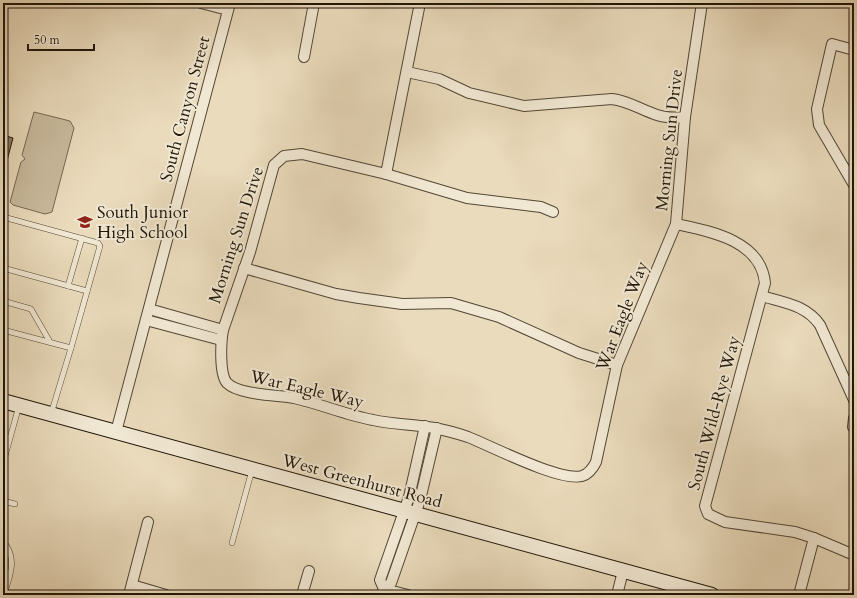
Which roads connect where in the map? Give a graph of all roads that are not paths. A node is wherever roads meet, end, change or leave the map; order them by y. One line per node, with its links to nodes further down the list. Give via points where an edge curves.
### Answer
1 (201, 3): 5 (street)
2 (314, 3): 7 (street)
3 (420, 3): 8 (street)
4 (702, 3): 9 (street, Morning Sun Drive)
5 (229, 7): 22 (street, South Canyon Street)
6 (854, 50): 11 (street, via 832,44 817,109 819,125)
7 (304, 57)
8 (407, 72): 9 (street, via 439,78 469,93 524,106 612,99 656,115); 10 (street)
9 (685, 117): 14 (street, Morning Sun Drive)
10 (386, 174): 12 (street, Morning Sun Drive, via 467,198 541,207); 17 (street, Morning Sun Drive, via 302,154 284,156 274,165)
11 (854, 185)
12 (553, 212)
13 (3, 221): 15 (lane, via 7,218)
14 (676, 224): 20 (street, Morning Sun Drive, via 724,235 745,249 764,271); 29 (street, War Eagle Way)
15 (82, 238): 18 (lane); 19 (lane, via 100,246)
16 (3, 268): 18 (lane)
17 (244, 268): 25 (street, Morning Sun Drive); 29 (street, via 359,298 402,304 451,303 499,317 579,353)
18 (68, 286): 19 (lane)
19 (87, 291): 28 (lane)
20 (762, 296): 30 (street, via 806,310 813,315); 43 (street, South Wild-Rye Way, via 706,506 708,514 725,522 795,532)
21 (3, 301): 27 (lane, via 32,309)
22 (148, 310): 23 (street, South Canyon Street); 25 (street)
23 (146, 320): 26 (street); 36 (street, South Canyon Street)
24 (3, 330): 27 (lane)
25 (222, 330): 26 (street, Morning Sun Drive)
26 (221, 340): 34 (street, War Eagle Way, via 226,382 241,390 295,398 373,420)
27 (50, 342): 28 (lane)
28 (71, 348): 33 (lane)
29 (617, 365): 35 (street, War Eagle Way, via 596,462 583,476 568,475 537,466 469,438)
30 (854, 400)
31 (3, 401): 32 (main road, West Greenhurst Road)
32 (19, 406): 33 (main road, West Greenhurst Road); 37 (lane)
33 (51, 414): 36 (main road, West Greenhurst Road)
34 (425, 426): 35 (street, War Eagle Way); 41 (street)
35 (437, 428): 41 (street)
36 (116, 432): 38 (main road, West Greenhurst Road)
37 (3, 463)
38 (252, 469): 41 (main road, West Greenhurst Road); 44 (lane)
39 (3, 501): 40 (lane)
40 (15, 504)
41 (409, 512): 47 (main road, West Greenhurst Road); 50 (street, via 380,580)
42 (148, 522): 49 (street)
43 (814, 538): 46 (street); 57 (street)
44 (232, 543)
45 (3, 544): 51 (lane, via 12,554 13,561)
46 (854, 555)
47 (623, 571): 55 (street); 56 (main road, West Greenhurst Road)
48 (309, 572): 53 (street)
49 (130, 590): 52 (street)
50 (383, 592): 54 (street)
51 (4, 595)
52 (166, 595)
53 (302, 595)
54 (408, 595)
55 (617, 595)
56 (712, 595)
57 (799, 595)

